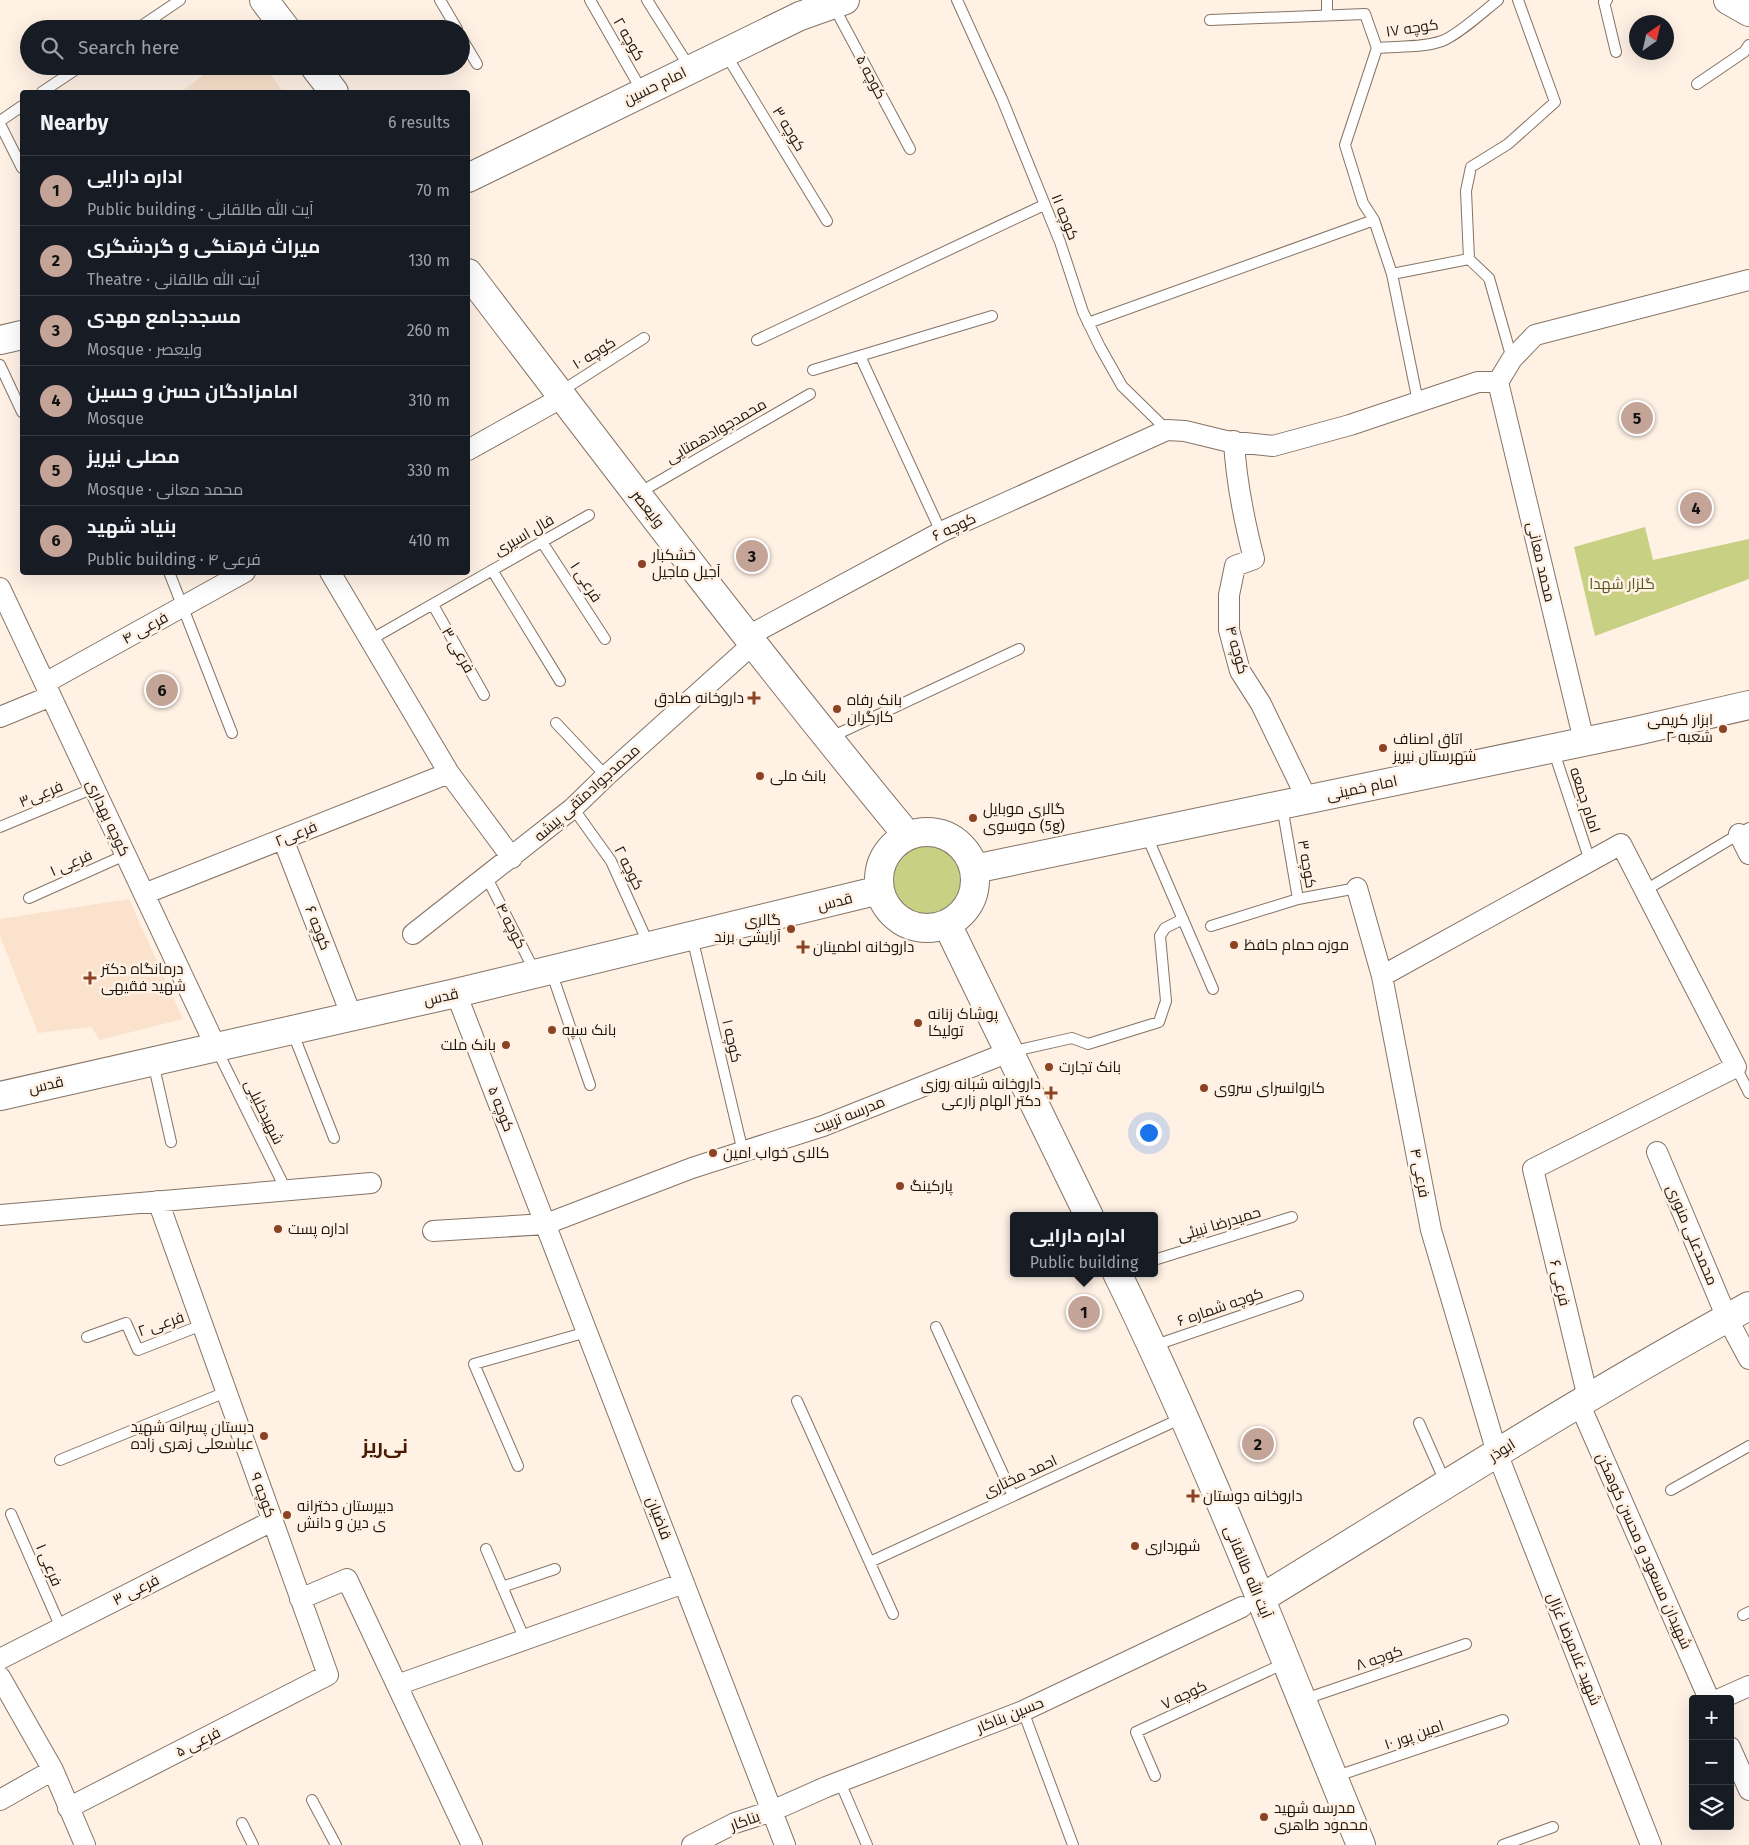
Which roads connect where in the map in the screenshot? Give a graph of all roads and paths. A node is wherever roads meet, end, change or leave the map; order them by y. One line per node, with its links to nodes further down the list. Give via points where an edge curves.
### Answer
1 (180, 0): 15 (lane)
2 (264, 0): 16 (main road)
3 (440, 0): 17 (lane)
4 (590, 0): 31 (lane, کوچه ۲)
5 (647, 0): 25 (lane)
6 (957, 0): 37 (lane, کوچه ۱۱, via 1002,99)
7 (1327, 0): 14 (lane)
8 (1498, 0): 20 (lane, کوچه ۱۷, via 1441,41)
9 (1518, 0): 40 (lane, via 1555,102 1508,144 1471,167 1466,191)
10 (1607, 0): 23 (lane, via 1604,2)
11 (1728, 0): 13 (main road)
12 (839, 2): 22 (main road, امام حسین, via 800,16); 34 (lane, کوچه ۵)
13 (1749, 12)
14 (1327, 15): 18 (lane); 20 (lane, via 1365,14)
15 (150, 20)
16 (279, 20)
17 (452, 20)
18 (1210, 20)
19 (1749, 45): 28 (lane, via 1744,52)
20 (1377, 48): 38 (lane, via 1345,145 1363,203)
21 (470, 52): 24 (lane)
22 (725, 52): 25 (main road, امام حسین); 39 (lane, کوچه ۳)
23 (1616, 52)
24 (477, 64)
25 (690, 69): 31 (main road, امام حسین)
26 (68, 75): 29 (lane)
27 (321, 75): 30 (main road)
28 (1697, 84)
29 (45, 90)
30 (332, 90)
31 (642, 92): 36 (main road, امام حسین)
32 (20, 107): 33 (lane)
33 (0, 122): 35 (lane)
34 (910, 149)
35 (20, 164)
36 (470, 177)
37 (1044, 205): 45 (lane, کوچه ۱۱); 49 (lane)
38 (1374, 220): 41 (lane); 45 (lane)
39 (827, 221)
40 (1469, 260): 41 (lane); 51 (lane, via 1489,278)
41 (1392, 274): 57 (lane)
42 (470, 276): 56 (main road, ولیعصر)
43 (1749, 280): 51 (street, via 1536,335)
44 (992, 316): 50 (lane)
45 (1088, 323): 59 (lane, کوچه ۱۱, via 1122,386)
46 (20, 335): 48 (main road)
47 (644, 338): 56 (lane, کوچه ۱۰)
48 (0, 340)
49 (757, 340)
50 (860, 356): 53 (lane); 64 (lane)
51 (1512, 359): 54 (street)
52 (0, 366): 58 (lane)
53 (814, 370)
54 (1498, 382): 57 (street, via 1478,382); 85 (street, محمد معانی)
55 (810, 394): 62 (lane, محمدجوادهمتایی)
56 (561, 395): 61 (street); 62 (main road, ولیعصر)
57 (1418, 402): 60 (street, via 1273,446)
58 (20, 408)
59 (1167, 430): 60 (street); 64 (street, ۶ کوچه)
60 (1234, 441): 90 (street, کوچه ۴, via 1235,471 1254,559 1235,566 1229,595 1229,630 1240,671 1261,704)
61 (470, 449)
62 (636, 494): 74 (main road, ولیعصر)
63 (589, 515): 65 (lane, فال اسیری)
64 (941, 532): 74 (street, ۶ کوچه)
65 (542, 542): 66 (lane, فال اسیری); 73 (lane, فرعی ۱)
66 (492, 570): 71 (lane, فال اسیری); 77 (lane)
67 (170, 575): 72 (lane)
68 (241, 575): 72 (street, فرعی ۴)
69 (332, 575): 75 (street)
70 (0, 588): 78 (street, کوچه بهداری)
71 (433, 605): 75 (lane, فال اسیری); 79 (lane, فرعی ۳)
72 (183, 607): 78 (street, فرعی ۴); 83 (lane)
73 (605, 639)
74 (750, 639): 84 (main road, ولیعصر); 88 (street, محمدجوادمتقی پیشه)
75 (370, 640): 87 (street)
76 (1018, 649): 84 (lane)
77 (560, 682)
78 (48, 690): 81 (street); 89 (street, کوچه بهداری)
79 (484, 695)
80 (1749, 705): 85 (main road, امام خمینی)
81 (0, 716)
82 (556, 723): 88 (lane)
83 (232, 732)
84 (828, 739): 95 (main road, ولیعصر)
85 (1584, 741): 86 (main road, امام خمینی)
86 (1552, 748): 90 (main road, امام خمینی); 100 (lane, امام جمعه)
87 (449, 773): 96 (street, فرعی۲); 99 (street)
88 (606, 776): 91 (street, محمدجوادمتقی پیشه)
89 (94, 788): 92 (lane, فرعی۳); 98 (street, کوچه بهداری)
90 (1294, 802): 94 (main road, امام خمینی); 108 (lane, کوچه ۳)
91 (573, 808): 99 (street, محمدجوادمتقی پیشه); 114 (lane, کوچه ۲, via 611,861)
92 (0, 827)
93 (1744, 831): 97 (street); 105 (lane)
94 (1146, 833): 101 (main road, امام خمینی); 109 (lane)
95 (908, 836): 101 (main road, via 935,832 948,837 969,856); 104 (main road, via 894,845 884,858)
96 (284, 839): 106 (street, فرعی۲); 119 (street, کوچه ۶)
97 (1749, 854)
98 (125, 855): 106 (street, کوچه بهداری); 107 (lane, فرعی ۱)
99 (512, 858): 102 (street, محمدجوادمتقی پیشه)
100 (1590, 861): 105 (street, via 1621,844); 116 (street)
101 (974, 869): 110 (main road, via 976,885 971,901 961,915)
102 (486, 878): 112 (street, محمدجوادمتقی پیشه); 115 (lane, کوچه ۴)
103 (1357, 888): 108 (lane, کوچه ۳); 116 (street, فرعی ۴)
104 (880, 890): 110 (main road, via 885,904 906,923 926,928); 113 (main road, قدس)
105 (1644, 891): 124 (street)
106 (144, 894): 121 (street, کوچه بهداری)
107 (29, 898)
108 (1298, 899): 111 (lane)
109 (1183, 919): 117 (lane); 122 (lane, via 1165,928 1160,936 1166,1001 1159,1022 1088,1044 1072,1038)
110 (947, 924): 122 (main road)
111 (1211, 926)
112 (413, 934)
113 (692, 936): 114 (main road, قدس); 130 (lane, کوچه ۱)
114 (650, 946): 115 (main road, قدس)
115 (543, 972): 118 (main road, قدس); 125 (lane)
116 (1382, 976): 156 (street, فرعی ۴, via 1431,1230)
117 (1213, 988)
118 (456, 993): 119 (main road, قدس); 138 (street, کوچه ۵)
119 (352, 1017): 120 (main road, قدس)
120 (292, 1030): 121 (main road, قدس); 128 (lane)
121 (216, 1047): 123 (main road, قدس); 133 (lane, شهیدخلیلی)
122 (1010, 1052): 130 (street, مدرسه تربیت, via 823,1126); 135 (main road)
123 (153, 1061): 127 (main road, قدس); 129 (lane)
124 (1736, 1067): 126 (lane); 151 (street, فرعی ۶, via 1533,1169)
125 (590, 1085)
126 (1749, 1093)
127 (0, 1096)
128 (334, 1138)
129 (172, 1142)
130 (743, 1152): 138 (street, مدرسه تربیت)
131 (1657, 1152): 143 (street, محمدعلی منوری)
132 (370, 1183): 133 (street)
133 (286, 1190): 134 (street)
134 (158, 1202): 136 (street); 144 (street, کوچه ۹)
135 (1087, 1212)
136 (0, 1215)
137 (1292, 1217): 140 (lane, حمیدرضا نبیئی)
138 (546, 1224): 139 (street, مدرسه تربیت); 146 (street, قاضیان)
139 (433, 1230)
140 (1158, 1259)
141 (1119, 1277): 148 (main road, آیت الله طالقانی)
142 (1298, 1296): 148 (lane, کوچه شماره ۶)
143 (1738, 1312): 149 (street, محمدعلی منوری); 151 (main road, ابوذر)
144 (202, 1325): 147 (lane, فرعی ۲, via 138,1350 126,1323); 150 (street, کوچه ۹)
145 (936, 1327): 161 (lane)
146 (587, 1332): 158 (lane, via 474,1364); 167 (street, قاضیان)
147 (87, 1337)
148 (1152, 1347): 153 (main road, آیت الله طالقانی)
149 (1749, 1359)
150 (226, 1392): 157 (lane); 163 (street, کوچه ۹)
151 (1583, 1400): 156 (main road, ابوذر); 181 (street, شهیدان مسعود و محسن کوهکن)
152 (797, 1401): 165 (lane)
153 (1182, 1417): 161 (lane, احمد مختاری); 170 (main road, آیت الله طالقانی)
154 (1419, 1423): 159 (lane)
155 (1749, 1446): 160 (lane)
156 (1497, 1453): 159 (main road, ابوذر); 208 (street, شهید غلامرضا غزال)
157 (60, 1460)
158 (518, 1466)
159 (1446, 1484): 170 (main road, ابوذر)
160 (1671, 1490)
161 (1014, 1496): 165 (lane, احمد مختاری)
162 (11, 1514): 172 (lane, فرعی ۱)
163 (272, 1521): 169 (street, کوچه ۹); 172 (street, فرعی ۳)
164 (486, 1549): 168 (lane)
165 (870, 1562): 171 (lane)
166 (555, 1569): 168 (lane)
167 (684, 1583): 173 (street); 195 (street, قاضیان)
168 (502, 1587): 173 (lane)
169 (300, 1599): 177 (street, کوچه ۹); 179 (street, via 347,1579)
170 (1251, 1603): 176 (main road, آیت الله طالقانی); 184 (street, حسین بناکار)
171 (893, 1614)
172 (61, 1628): 175 (street, فرعی ۳)
173 (525, 1640): 179 (street)
174 (1466, 1644): 183 (lane, کوچه ۸)
175 (0, 1659)
176 (1286, 1662): 183 (main road, آیت الله طالقانی); 188 (lane, کوچه ۷, via 1136,1732)
177 (328, 1675): 194 (street, فرعی ۵)
178 (0, 1677): 187 (street)
179 (397, 1685): 201 (street)
180 (1749, 1686): 182 (street)
181 (1707, 1695)
182 (1729, 1695)
183 (1301, 1700): 189 (main road, آیت الله طالقانی)
184 (1023, 1712): 190 (street, حسین بناکار); 205 (lane)
185 (1503, 1720): 189 (lane, امین پور ۱۰)
186 (1734, 1756): 191 (street)
187 (53, 1770): 192 (street); 194 (street)
188 (1155, 1776)
189 (1333, 1777): 206 (main road, آیت الله طالقانی)
190 (840, 1782): 195 (street, حسین بناکار); 204 (lane)
191 (1749, 1790)
192 (0, 1800)
193 (312, 1800): 200 (lane)
194 (68, 1808): 198 (street)
195 (772, 1811): 202 (street, بناکار, via 735,1823); 203 (street, قاضیان)
196 (242, 1824): 199 (lane)
197 (1553, 1827): 207 (lane)
198 (85, 1845)
199 (253, 1845)
200 (336, 1845)
201 (472, 1845)
202 (692, 1845)
203 (786, 1845)
204 (867, 1845)
205 (1073, 1845)
206 (1361, 1845)
207 (1504, 1845)
208 (1651, 1845)

